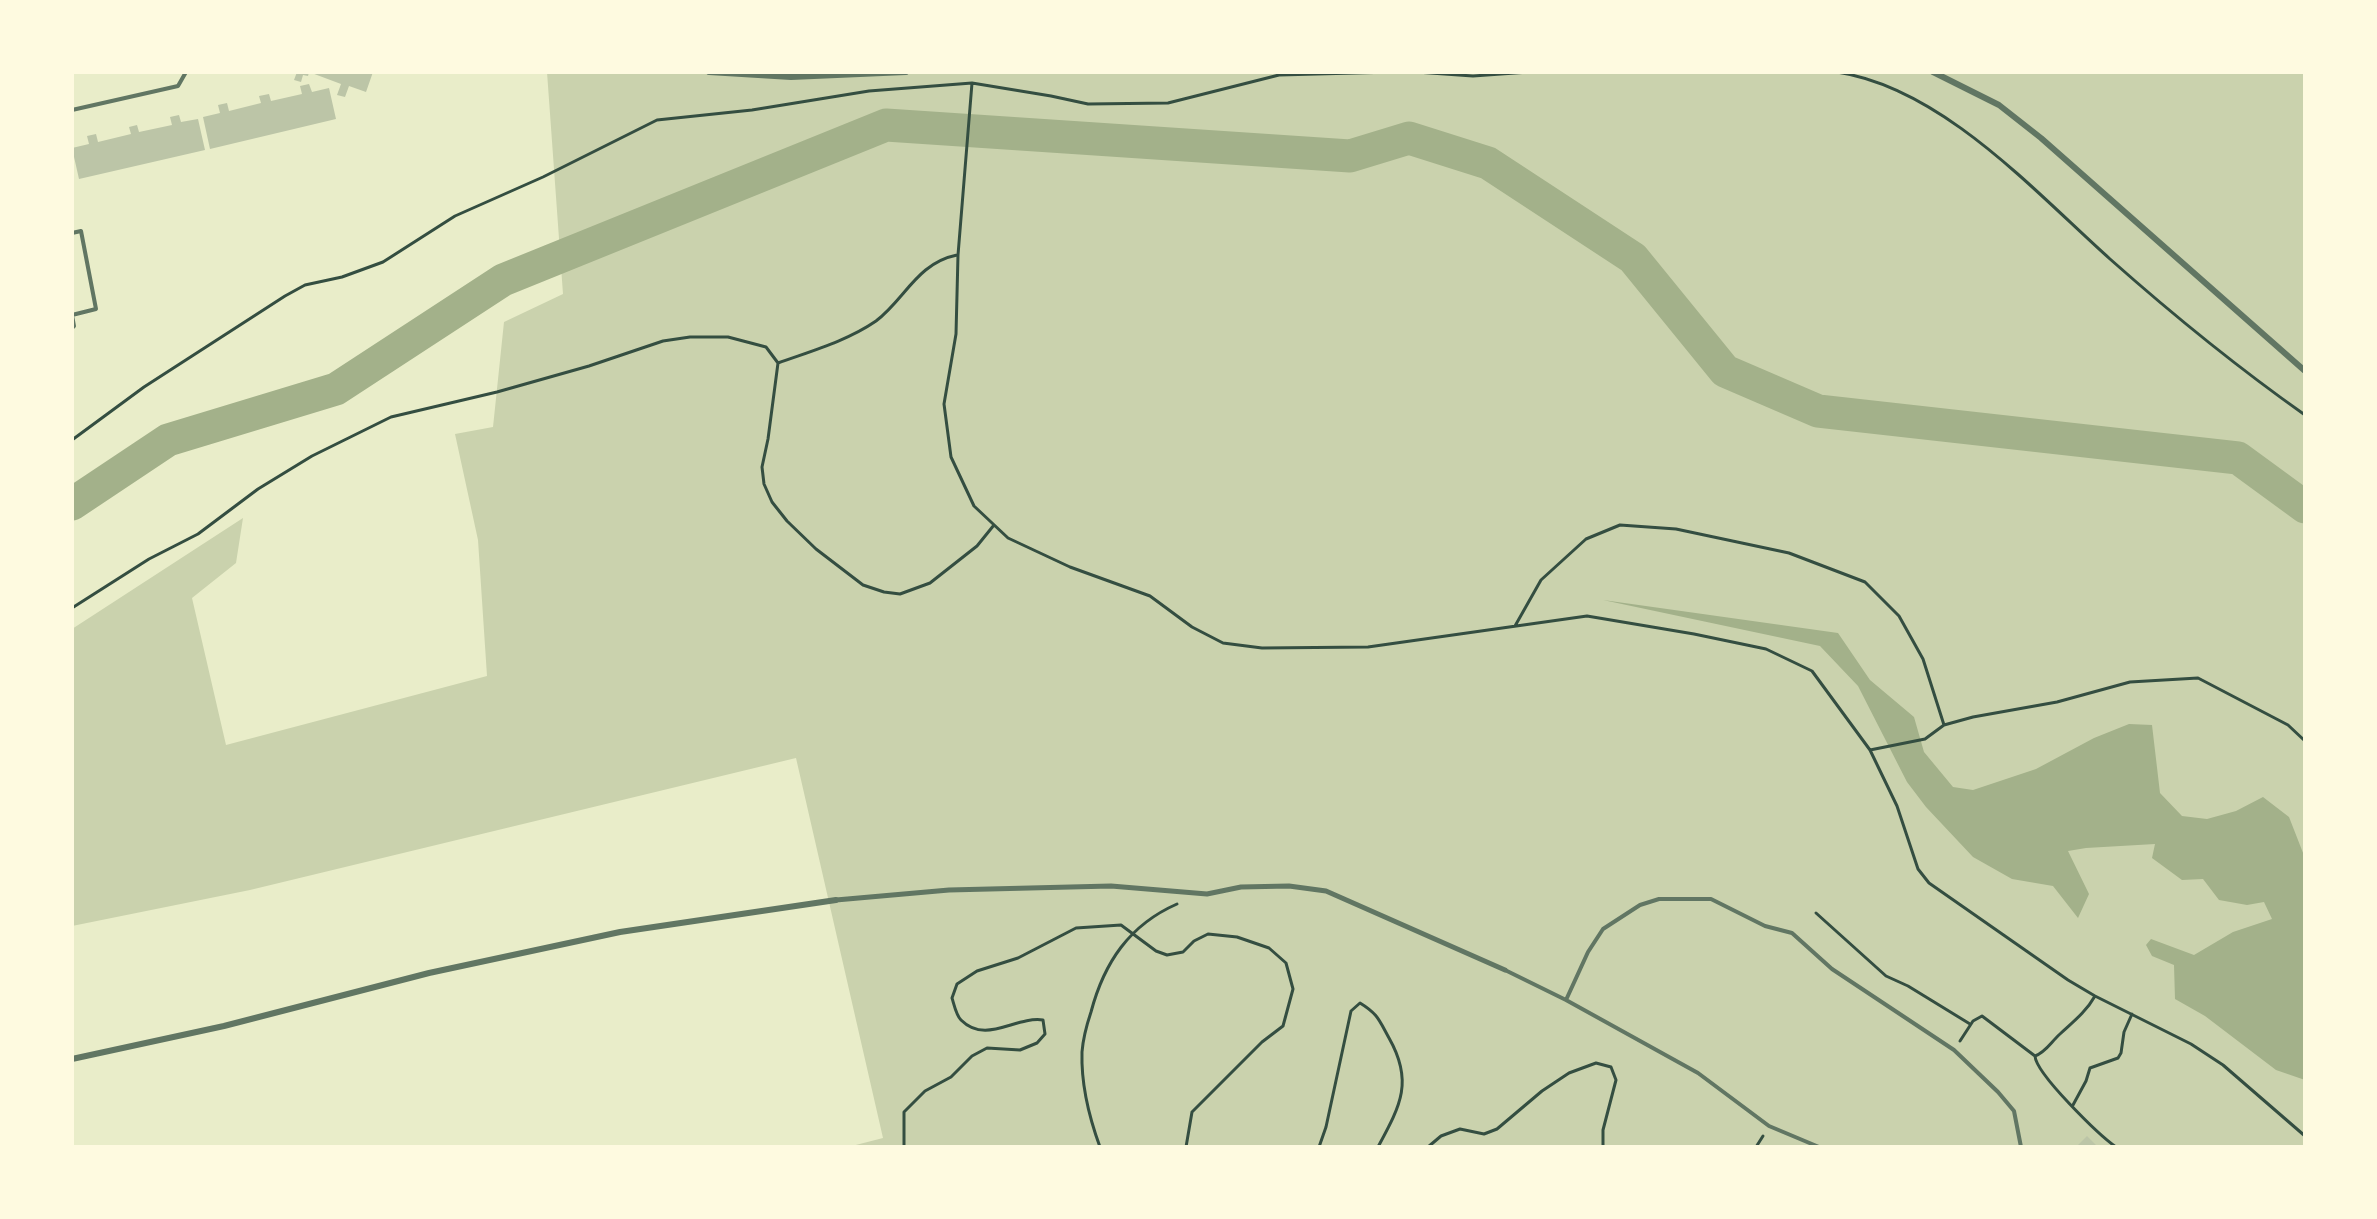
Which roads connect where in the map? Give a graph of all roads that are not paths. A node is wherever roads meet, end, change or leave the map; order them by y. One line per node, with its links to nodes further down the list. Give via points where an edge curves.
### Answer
1 (186, 72): 6 (lane, via 178,86)
2 (709, 72): 5 (street, via 791,77)
3 (906, 72): 5 (street)
4 (1933, 72): 9 (street, via 1999,105 2041,138)
5 (825, 74)
6 (72, 110)
7 (72, 233): 8 (lane, via 81,231 96,309 72,315)
8 (72, 328)
9 (2305, 371)
10 (836, 900): 11 (street, via 949,890 1111,886 1207,894 1241,887 1289,886 1326,891); 13 (street, via 620,932 429,973 224,1026)
11 (1505, 970): 12 (lane)
12 (1566, 1000): 14 (lane, via 1698,1073 1769,1126); 15 (lane, via 1603,929 1640,905 1659,899 1711,899 1765,926 1792,933 1832,969 1954,1050 2014,1111)
13 (72, 1059)
14 (1820, 1147)
15 (2021, 1147)

